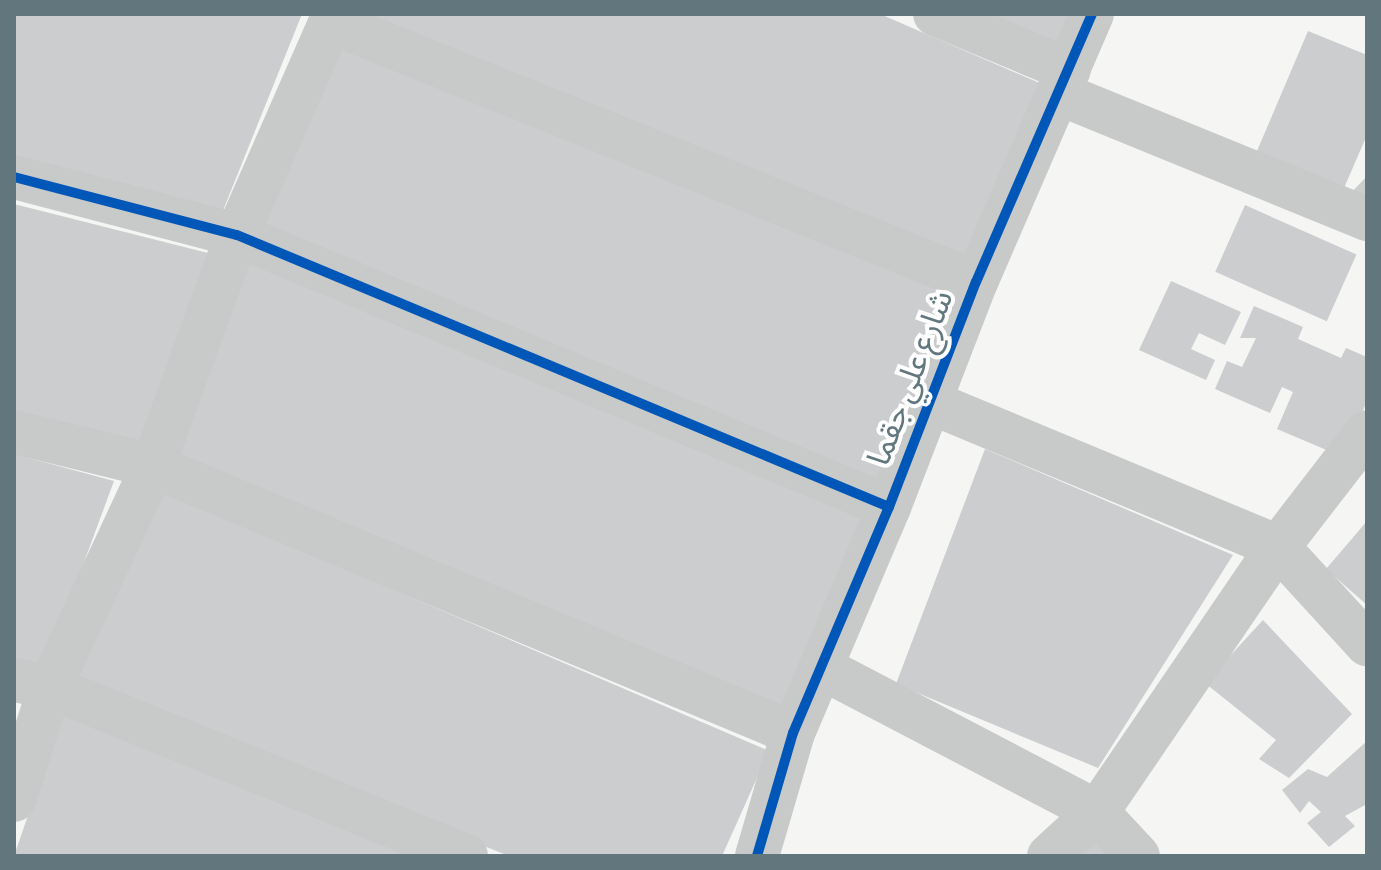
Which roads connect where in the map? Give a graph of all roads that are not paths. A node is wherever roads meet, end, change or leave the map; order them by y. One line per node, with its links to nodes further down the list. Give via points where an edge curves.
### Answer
1 (935, 14): 4 (street)
2 (1092, 14): 4 (street, شارع علي جقما)
3 (332, 18): 7 (street); 8 (street)
4 (1064, 82): 6 (street); 8 (street, شارع علي جقما)
5 (14, 177): 7 (street)
6 (1367, 219)
7 (237, 235): 12 (street); 13 (street)
8 (976, 282): 9 (street, شارع علي جقما)
9 (930, 402): 13 (street, شارع علي جقما); 14 (street)
10 (14, 432): 12 (street)
11 (1367, 432): 14 (street)
12 (153, 466): 17 (street); 18 (street)
13 (889, 507): 16 (street, شارع علي جقما)
14 (1278, 547): 15 (street); 20 (street)
15 (1367, 644)
16 (824, 669): 18 (street, شارع علي جقما); 20 (street)
17 (32, 683): 19 (street); 21 (street)
18 (793, 733): 22 (street, شارع علي جقما)
19 (14, 800)
20 (1097, 812): 23 (street); 24 (street)
21 (466, 856)
22 (757, 856)
23 (1049, 856)
24 (1138, 856)

